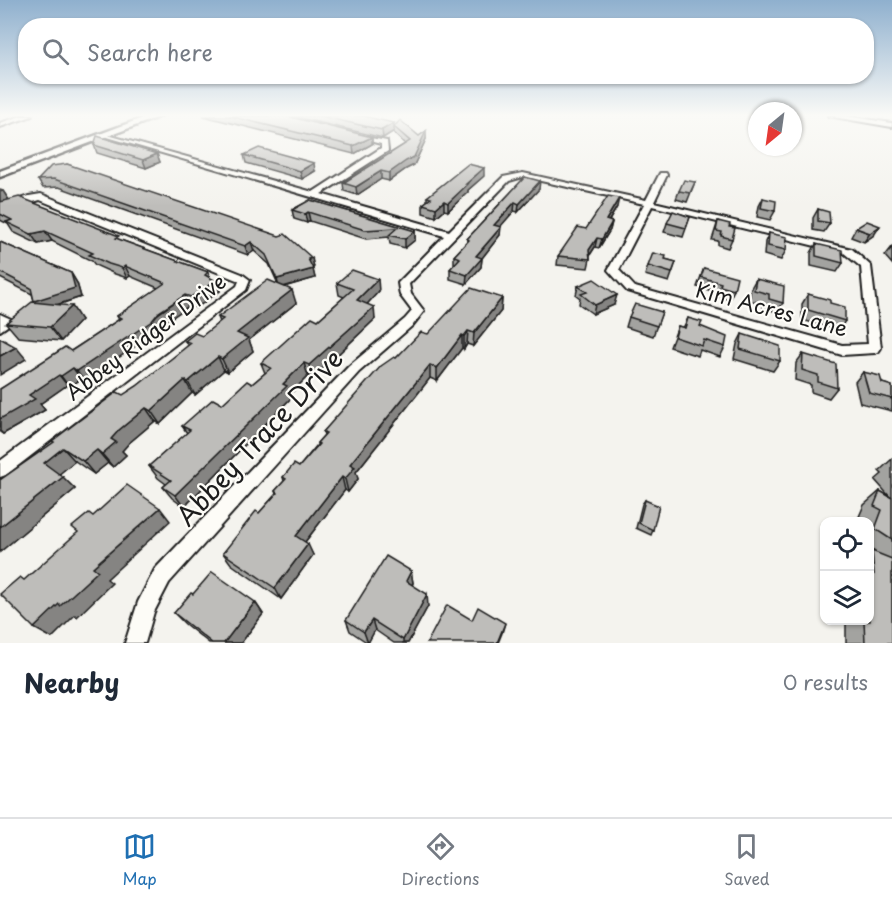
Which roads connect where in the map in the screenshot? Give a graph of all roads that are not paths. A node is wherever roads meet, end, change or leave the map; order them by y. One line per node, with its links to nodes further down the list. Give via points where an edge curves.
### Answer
1 (76, 146): 4 (street)
2 (144, 146): 6 (street)
3 (385, 146): 6 (street)
4 (0, 174)
5 (663, 175): 7 (street, Kim Acres Lane)
6 (314, 195): 9 (street)
7 (649, 203): 7 (street, Kim Acres Lane, via 848,251 866,266 875,348 842,350 631,289 613,270); 9 (street, Kim Acres Lane, via 523,175 506,179)
8 (0, 209): 13 (street, Abbey Ridger Drive, via 41,197 245,280 242,288)
9 (451, 235): 10 (street, Kim Acres Lane)
10 (406, 279): 14 (street, Abbey Trace Drive, via 403,288 418,311 410,322 354,369 162,576 145,609)
11 (0, 318): 12 (street, via 7,322)
12 (0, 327)
13 (0, 470)
14 (135, 643)

